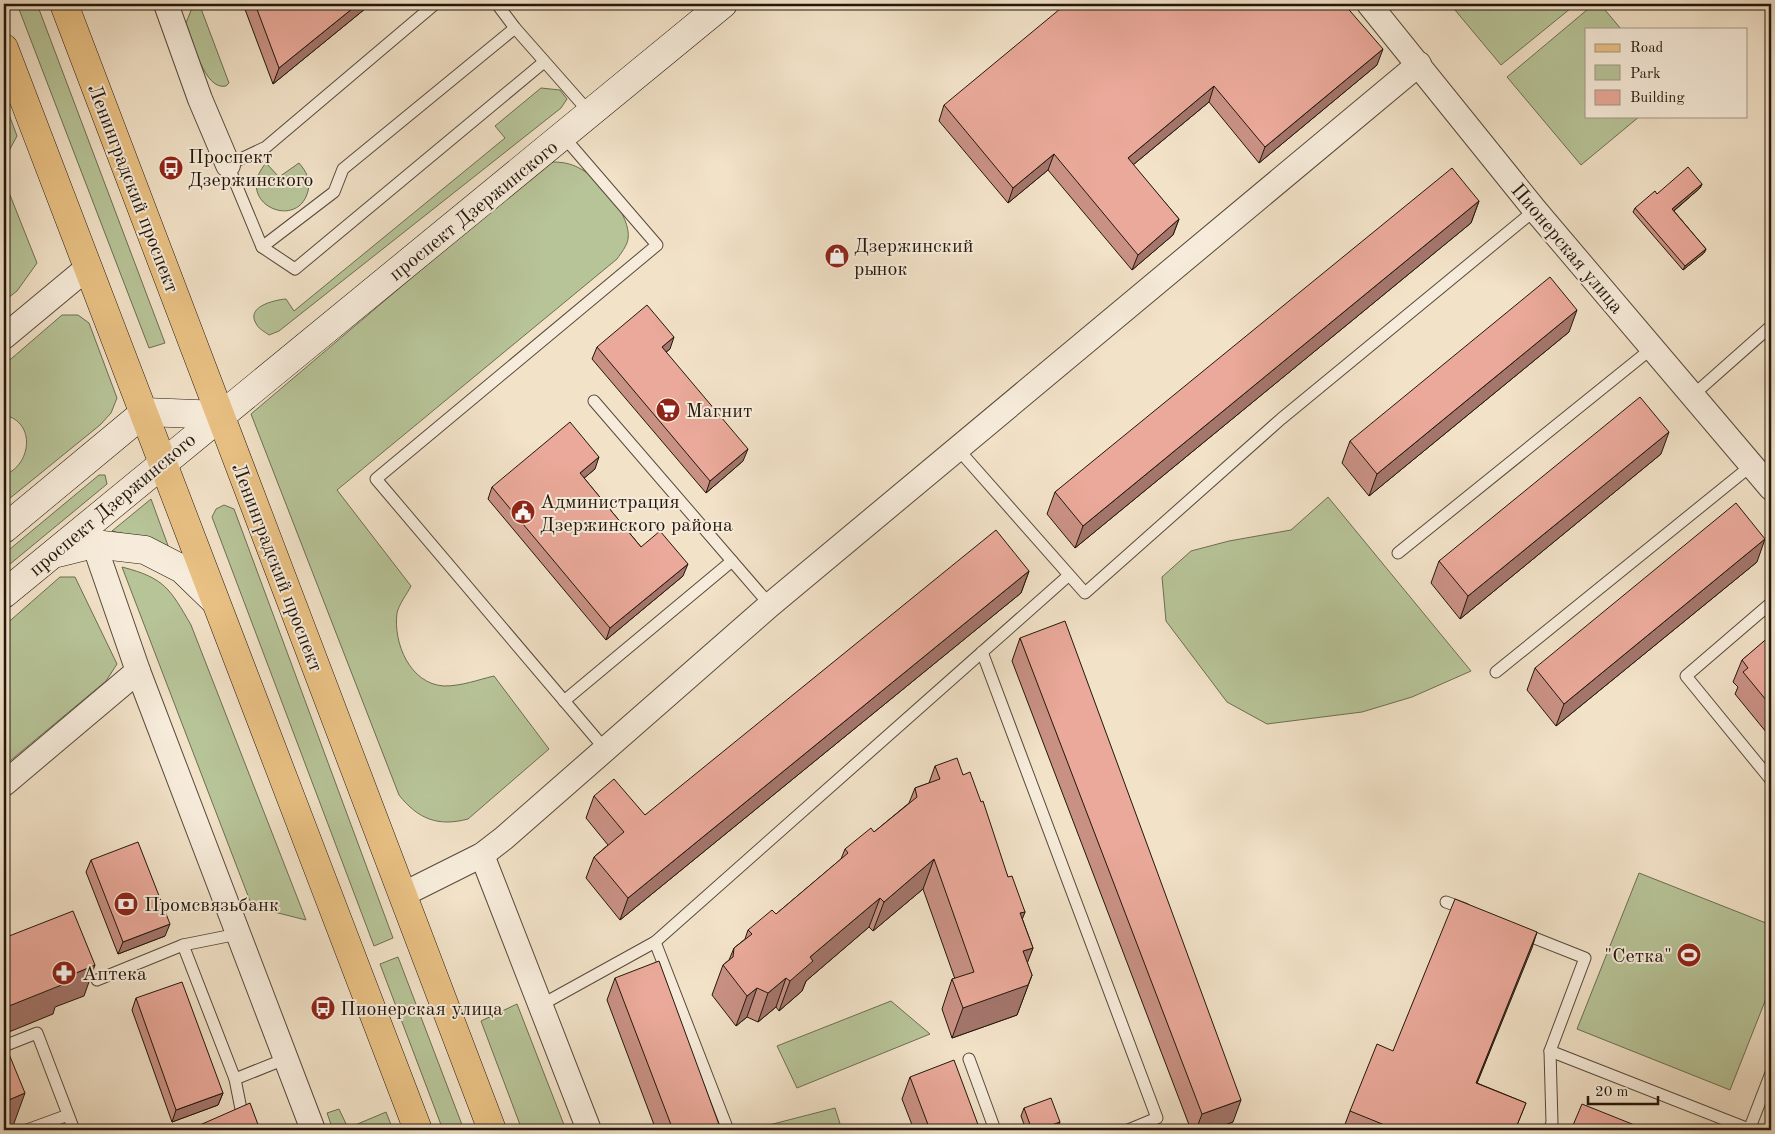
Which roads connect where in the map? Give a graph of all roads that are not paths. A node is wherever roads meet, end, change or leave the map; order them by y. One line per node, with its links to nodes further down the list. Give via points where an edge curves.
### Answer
1 (64, 4): 23 (main road, Ленинградский проспект)
2 (435, 4): 13 (lane, via 266,147)
3 (497, 4): 7 (lane)
4 (723, 4): 11 (main road, проспект Дзержинского)
5 (1369, 4): 10 (street, Пионерская улица)
6 (170, 5): 13 (street, via 200,98)
7 (515, 28): 9 (lane); 15 (lane, via 343,169 334,192)
8 (4, 48): 16 (main road)
9 (544, 62): 11 (lane); 15 (lane, via 295,269)
10 (1419, 64): 14 (street, Пионерская улица); 24 (street)
11 (590, 113): 12 (main road, проспект Дзержинского)
12 (563, 136): 23 (main road, проспект Дзержинского); 41 (lane, via 657,245 376,479)
13 (228, 165): 15 (lane)
14 (1535, 210): 19 (street, Пионерская улица); 33 (lane, via 1281,419 1084,593)
15 (262, 247)
16 (87, 268): 18 (street); 22 (main road)
17 (1771, 326): 20 (lane)
18 (4, 337)
19 (1652, 349): 20 (street, Пионерская улица); 30 (lane)
20 (1692, 396): 26 (street, Пионерская улица)
21 (594, 401): 32 (lane)
22 (145, 412): 23 (main road, проспект Дзержинского); 25 (main road); 28 (main road)
23 (221, 415): 25 (main road, проспект Дзержинского); 46 (main road, Ленинградский проспект)
24 (957, 448): 33 (lane); 36 (street)
25 (164, 462): 31 (main road, проспект Дзержинского); 35 (main road)
26 (1752, 465): 27 (street, Пионерская улица); 40 (lane)
27 (1771, 488)
28 (4, 529)
29 (94, 544): 31 (main road); 35 (main road, via 145,550 182,569); 39 (street)
30 (1398, 553)
31 (52, 555): 34 (main road, проспект Дзержинского)
32 (732, 561): 36 (lane); 41 (lane)
33 (1068, 576): 38 (lane)
34 (4, 594)
35 (215, 601): 66 (main road)
36 (770, 605): 42 (street)
37 (1769, 609): 43 (lane, via 1686,676)
38 (982, 652): 51 (lane); 71 (lane, via 1157,1118)
39 (138, 671): 44 (street); 50 (street)
40 (1496, 672)
41 (564, 701): 42 (lane)
42 (605, 749): 45 (street)
43 (1771, 780)
44 (4, 784)
45 (482, 855): 46 (street); 54 (street)
46 (402, 894): 67 (main road, Ленинградский проспект)
47 (1446, 902): 48 (lane)
48 (1474, 913)
49 (1511, 928): 56 (lane, via 1585,958)
50 (238, 934): 52 (lane); 57 (street)
51 (655, 942): 54 (lane); 69 (lane)
52 (183, 945): 53 (lane); 60 (lane)
53 (97, 980)
54 (541, 1005): 68 (street)
55 (4, 1046): 61 (lane, via 37,1033)
56 (1550, 1051): 72 (lane, via 1552,1123); 73 (lane)
57 (285, 1059): 60 (lane); 65 (street)
58 (969, 1059): 70 (lane)
59 (1771, 1073): 73 (lane)
60 (235, 1079): 64 (lane, via 243,1119)
61 (68, 1115): 62 (lane); 63 (lane)
62 (27, 1130)
63 (74, 1130)
64 (216, 1130)
65 (312, 1130)
66 (418, 1130)
67 (492, 1130)
68 (589, 1130)
69 (728, 1130)
70 (995, 1130)
71 (1128, 1130)
72 (1549, 1130)
73 (1749, 1130)

